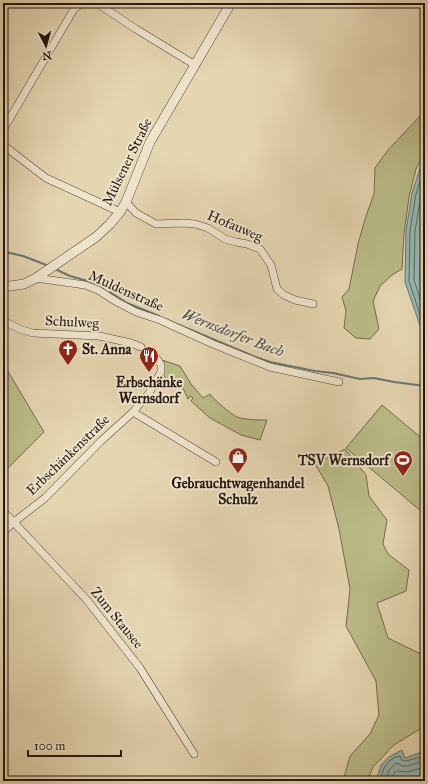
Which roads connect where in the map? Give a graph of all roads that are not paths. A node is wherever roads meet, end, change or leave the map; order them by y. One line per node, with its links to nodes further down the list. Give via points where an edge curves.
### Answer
1 (82, 3): 5 (street, via 74,9)
2 (94, 3): 4 (street)
3 (231, 3): 4 (street, Mülsener Straße)
4 (196, 65): 7 (street, Mülsener Straße, via 150,142)
5 (3, 130)
6 (3, 145): 8 (street, via 46,178)
7 (126, 202): 8 (street, Mülsener Straße); 11 (street, Hofauweg, via 136,213 156,224 195,224 208,228 226,239 260,250 271,265 277,289 295,300)
8 (120, 212): 9 (street, Mülsener Straße, via 96,237)
9 (36, 278): 10 (street, Mülsener Straße, via 24,284); 15 (street, Muldenstraße, via 85,285 136,312 270,367)
10 (3, 287)
11 (313, 304)
12 (3, 321): 13 (street, Schulweg, via 33,333 99,336)
13 (141, 347)
14 (157, 359): 16 (street, Erbschänkenstraße, via 161,365 160,372 150,393)
15 (339, 382)
16 (133, 412): 17 (street); 19 (street, Erbschänkenstraße, via 44,498)
17 (216, 462)
18 (3, 511): 19 (street, Zum Stausee)
19 (14, 522): 20 (street, Erbschänkenstraße); 21 (street, Zum Stausee, via 86,599 140,668)
20 (3, 532)
21 (194, 754)

